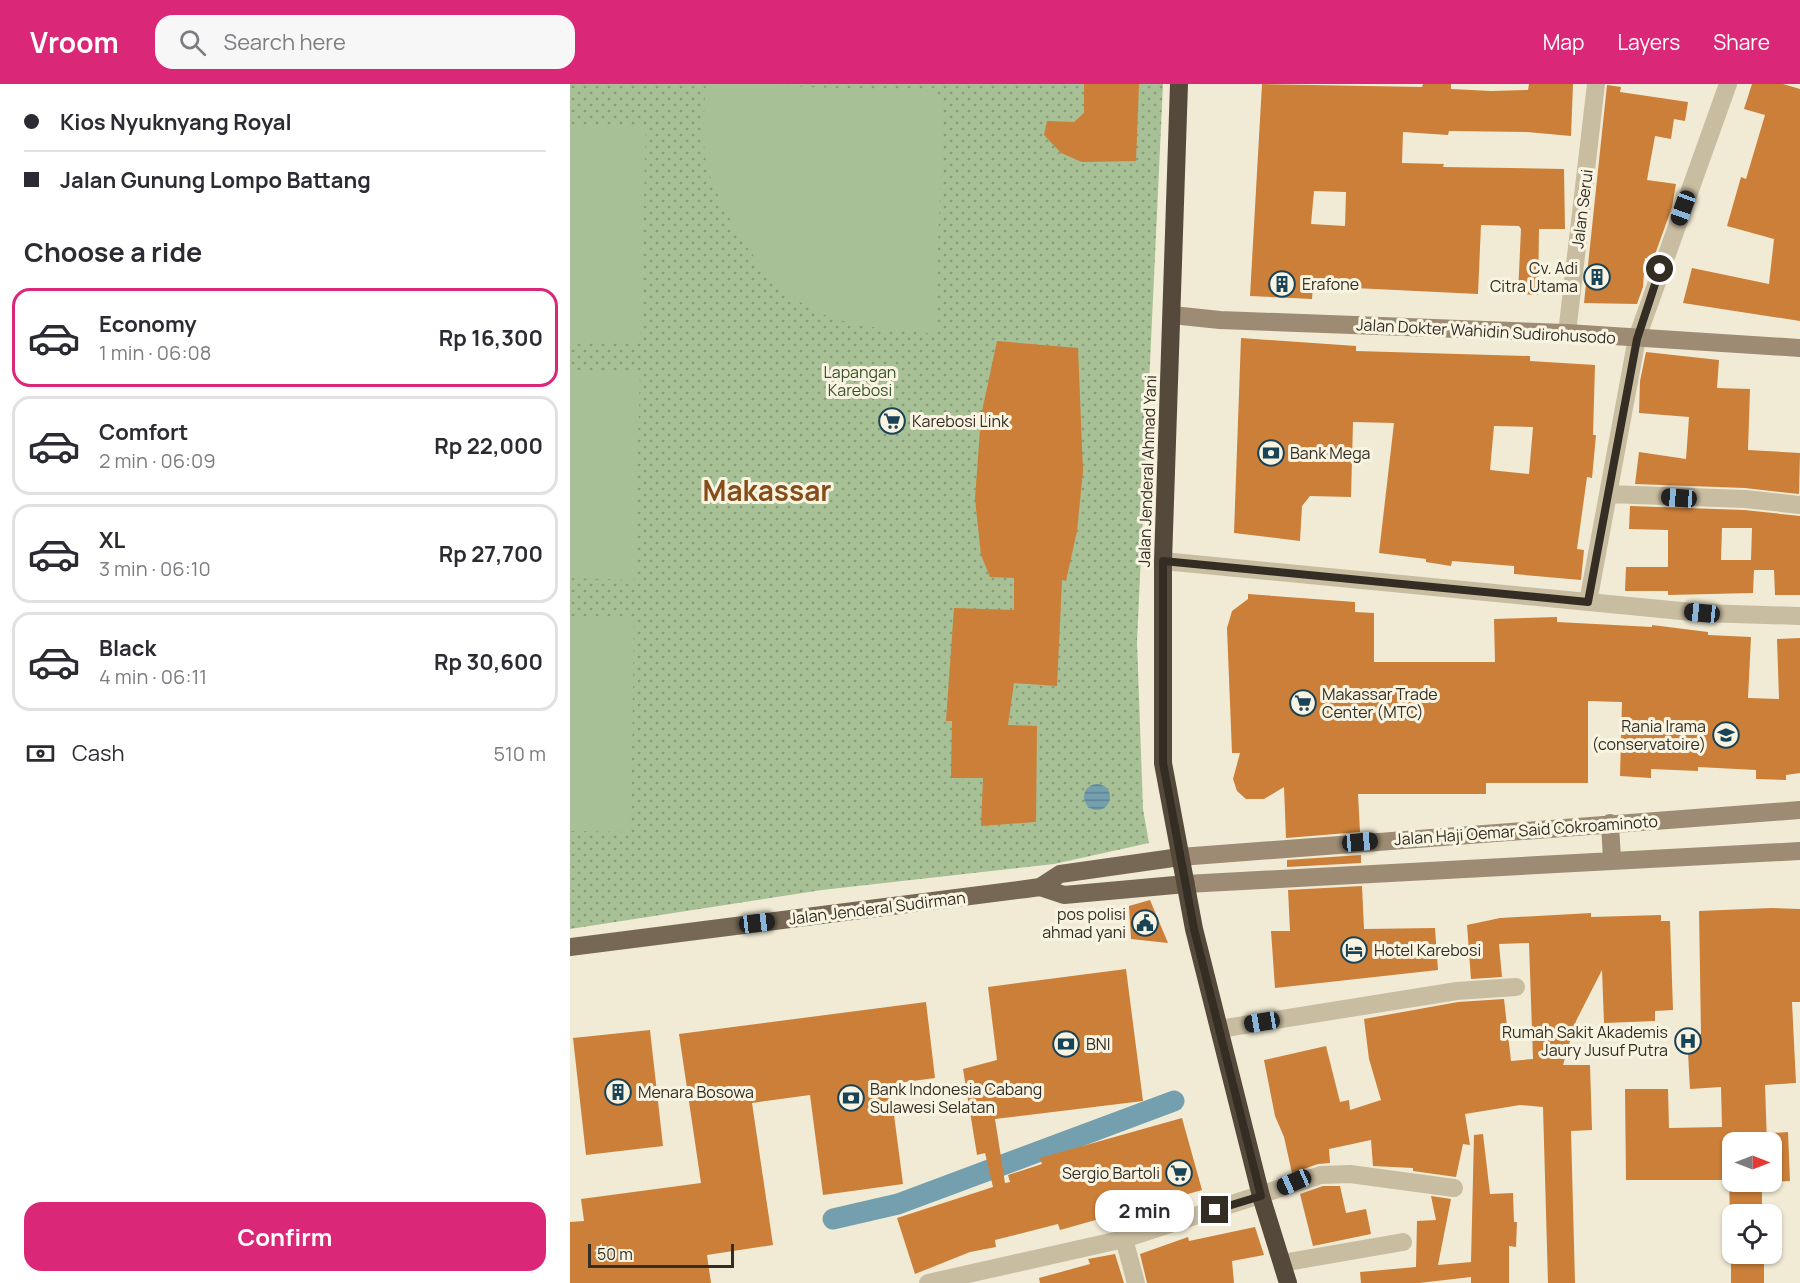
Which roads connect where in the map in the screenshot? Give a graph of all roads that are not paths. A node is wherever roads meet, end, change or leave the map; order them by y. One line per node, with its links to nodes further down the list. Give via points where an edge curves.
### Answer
1 (1179, 84): 4 (highway, Jalan Jenderal Ahmad Yani)
2 (1596, 84): 5 (street, Jalan Serui)
3 (1728, 84): 6 (street)
4 (1172, 315): 5 (main road, Jalan Dokter Wahidin Sudirohusodo); 10 (highway, Jalan Jenderal Ahmad Yani)
5 (1567, 333): 6 (main road, Jalan Dokter Wahidin Sudirohusodo)
6 (1637, 339): 7 (main road, Jalan Dokter Wahidin Sudirohusodo); 8 (street)
7 (1800, 348)
8 (1608, 494): 9 (street); 11 (street)
9 (1800, 505)
10 (1163, 561): 11 (street); 16 (highway, Jalan Jenderal Ahmad Yani, via 1163,763)
11 (1588, 602): 12 (street, via 1702,613)
12 (1800, 616)
13 (1800, 810): 14 (main road, Jalan Haji Oemar Said Cokroaminoto)
14 (1610, 823): 16 (main road, Jalan Haji Oemar Said Cokroaminoto); 17 (main road)
15 (1800, 851): 17 (main road, Jalan Haji Oemar Said Cokroaminoto)
16 (1180, 857): 18 (highway, Jalan Jenderal Ahmad Yani); 19 (main road, Jalan Jenderal Sudirman, via 1060,873)
17 (1612, 860): 18 (main road, Jalan Haji Oemar Said Cokroaminoto)
18 (1186, 884): 19 (main road, Jalan Jenderal Sudirman, via 1064,895); 22 (highway, Jalan Jenderal Ahmad Yani)
19 (1040, 887): 20 (main road, Jalan Jenderal Sudirman)
20 (570, 947)
21 (1516, 987): 22 (street, via 1457,991)
22 (1219, 1029): 24 (highway, Jalan Jenderal Ahmad Yani)
23 (1454, 1188): 24 (street, via 1330,1174 1294,1182)
24 (1261, 1196): 25 (street); 27 (highway, Jalan Jenderal Ahmad Yani)
25 (1124, 1239): 28 (street); 29 (street)
26 (1402, 1242): 27 (street)
27 (1282, 1263): 30 (highway, Jalan Jenderal Ahmad Yani)
28 (928, 1283)
29 (1136, 1283)
30 (1288, 1283)

